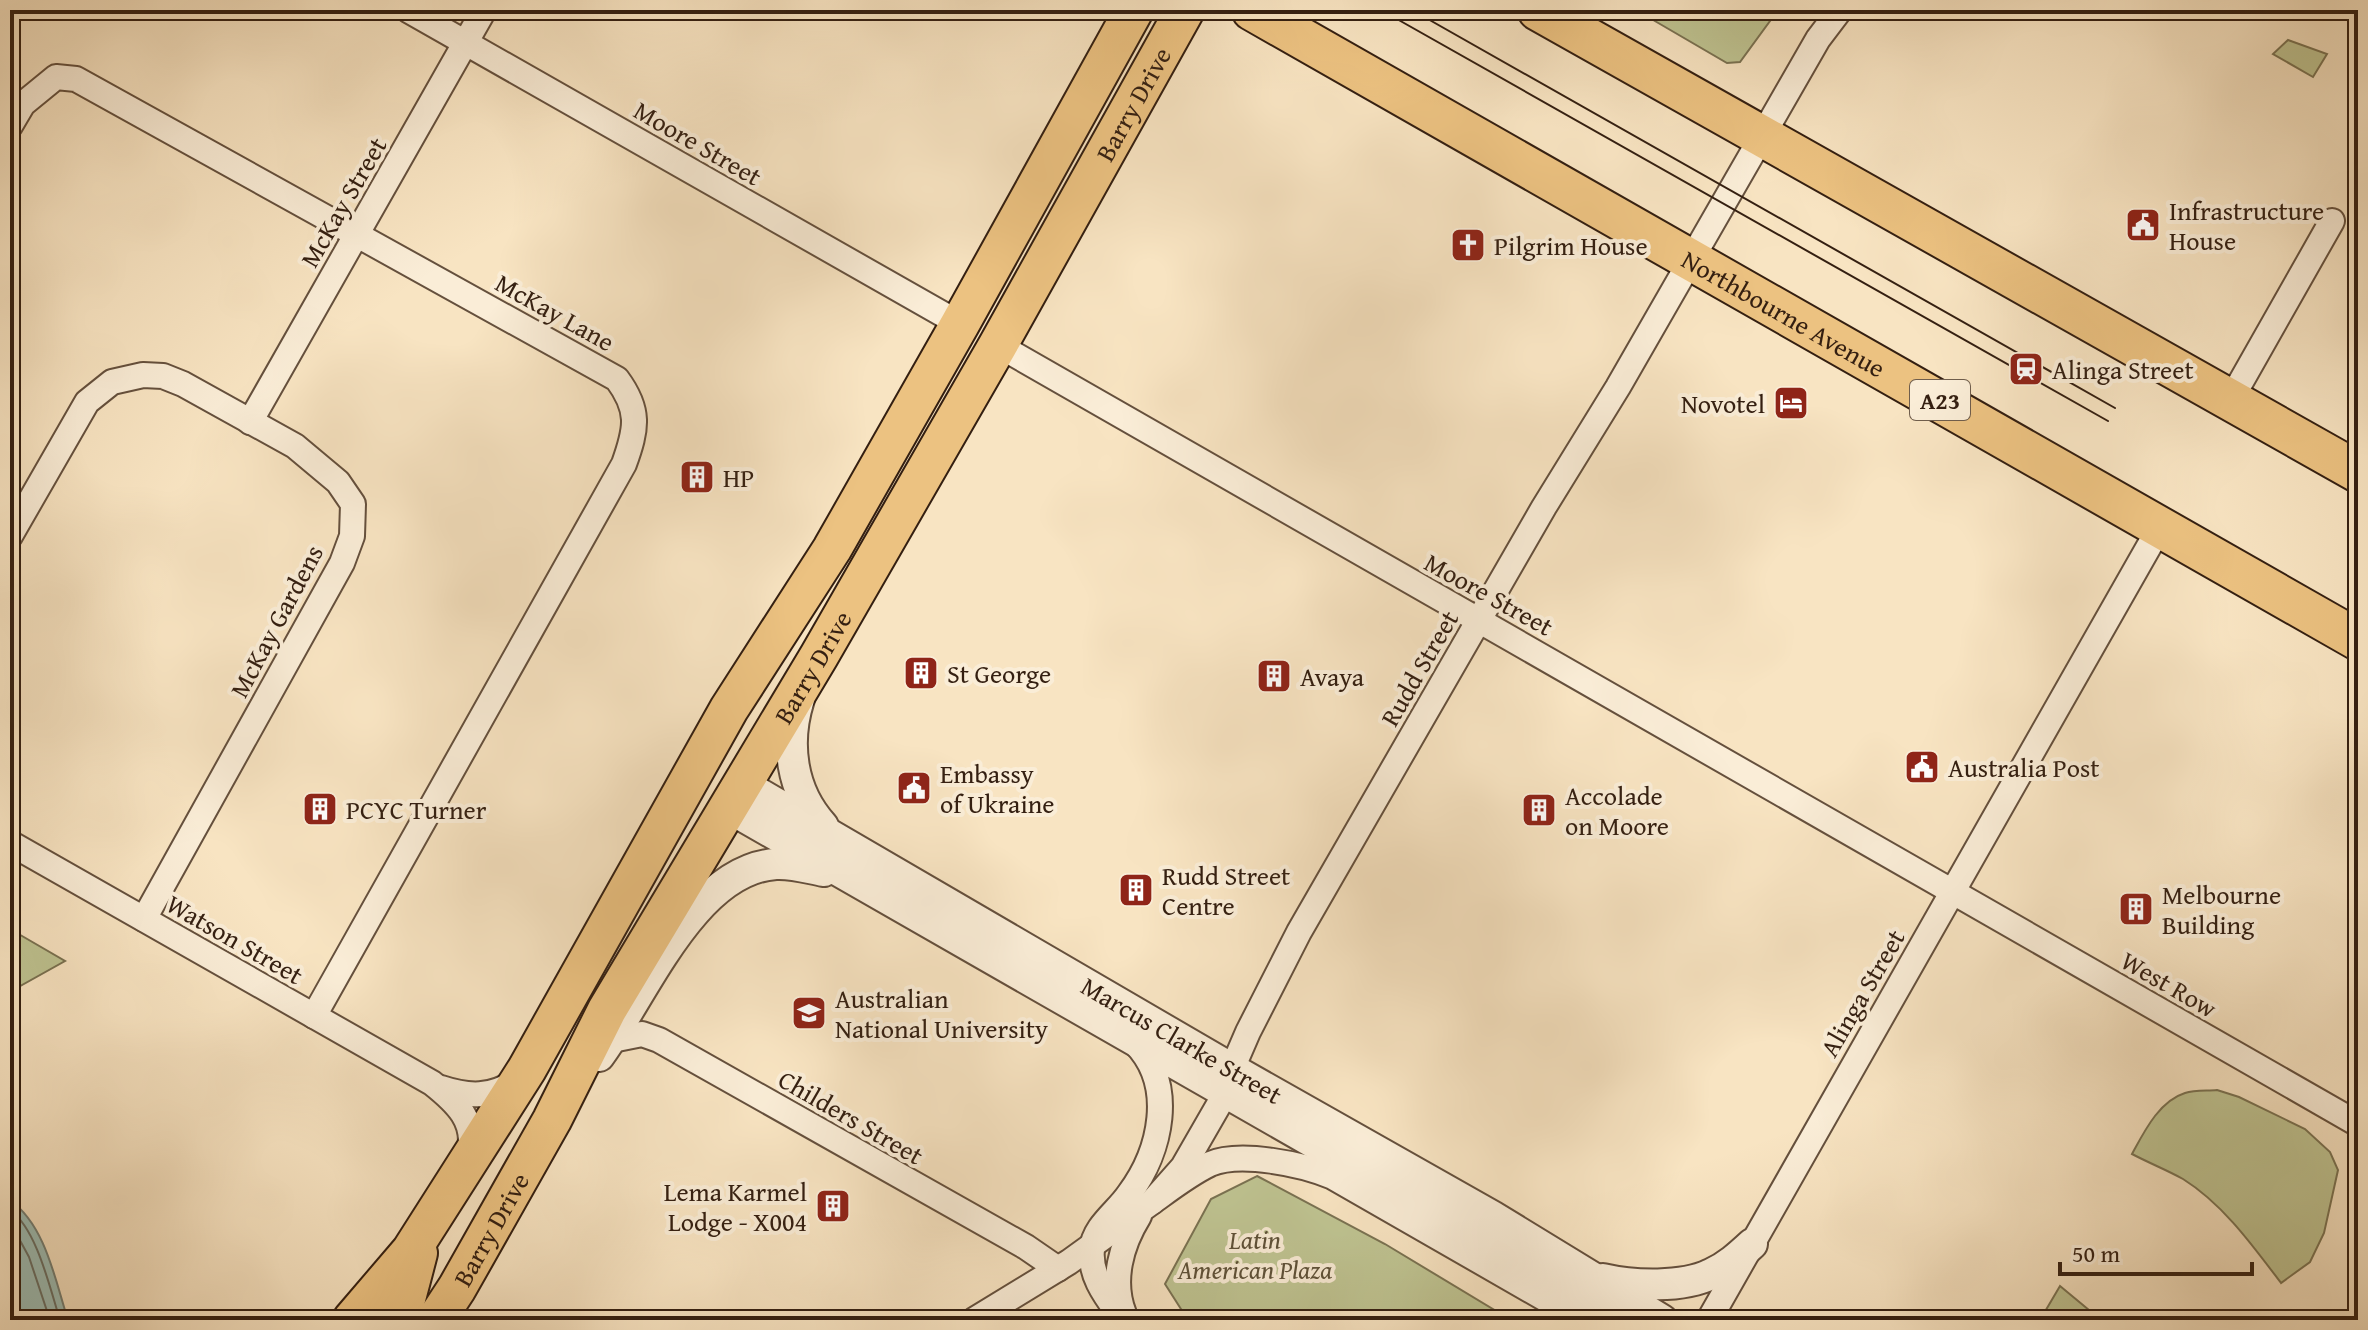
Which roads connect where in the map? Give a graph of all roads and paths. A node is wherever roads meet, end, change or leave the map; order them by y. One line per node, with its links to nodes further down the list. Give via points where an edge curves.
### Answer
1 (408, 10): 8 (street, Moore Street)
2 (484, 10): 8 (street, McKay Street)
3 (1134, 10): 14 (main road, Barry Drive)
4 (1185, 10): 15 (main road, Barry Drive)
5 (1252, 10): 13 (highway, Northbourne Avenue / A23)
6 (1538, 10): 10 (highway)
7 (1840, 10): 10 (street, Rudd Street)
8 (465, 43): 12 (street, McKay Street); 14 (street, Moore Street)
9 (10, 126): 12 (street, McKay Lane, via 23,104 56,77 76,79)
10 (1762, 136): 13 (street, Rudd Street); 16 (highway)
11 (2332, 221): 16 (street)
12 (357, 234): 17 (street, McKay Street); 31 (street, McKay Lane, via 617,379 635,414 624,464)
13 (1691, 259): 19 (highway, Northbourne Avenue / A23); 21 (street, Rudd Street)
14 (960, 324): 24 (main road, Barry Drive, via 832,549 729,709)
15 (998, 345): 21 (street, Moore Street); 23 (main road, Barry Drive)
16 (2230, 401): 18 (highway)
17 (250, 422): 20 (street, McKay Gardens, via 163,376 112,382 87,402); 30 (street, McKay Gardens, via 295,446 338,482 353,504 352,536 342,563)
18 (2358, 472)
19 (2160, 527): 22 (highway, Northbourne Avenue / A23); 29 (street, Alinga Street)
20 (10, 536)
21 (1479, 619): 29 (street, Moore Street); 35 (street, Rudd Street, via 1299,932)
22 (2358, 640)
23 (808, 674): 25 (main road, Barry Drive); 26 (street, via 792,727 793,763 813,814)
24 (696, 771): 25 (main road, Marcus Clarke Street); 34 (main road, Barry Drive)
25 (735, 796): 26 (street, Marcus Clarke Street); 28 (street, Marcus Clarke Street); 37 (main road, Barry Drive, via 607,1010)
26 (830, 833): 35 (street, Marcus Clarke Street)
27 (10, 843): 30 (street, Watson Street)
28 (857, 880): 32 (street, via 777,863 747,870 719,886 684,927); 33 (street, Marcus Clarke Street)
29 (1952, 892): 38 (street, West Row); 41 (street, Alinga Street)
30 (144, 919): 31 (street, Watson Street)
31 (314, 1016): 36 (street, Watson Street)
32 (612, 1040): 37 (street); 44 (street, Childers Street, via 642,1034 659,1040)
33 (1133, 1041): 35 (street, Marcus Clarke Street); 42 (street, via 1156,1074 1156,1139 1146,1167)
34 (527, 1069): 36 (street, Watson Street, via 510,1085 475,1096); 39 (main road, Barry Drive)
35 (1228, 1081): 40 (street, Rudd Street, via 1183,1167); 43 (street, Marcus Clarke Street, via 1492,1216); 50 (street, Marcus Clarke Street)
36 (432, 1083): 39 (street, Watson Street, via 465,1114 472,1143)
37 (552, 1120): 45 (main road, Barry Drive, via 457,1288)
38 (2358, 1124)
39 (466, 1166): 45 (main road, Barry Drive, via 411,1251)
40 (1148, 1205): 42 (street); 48 (street, via 1120,1260 1118,1295); 49 (street, via 1211,1163 1254,1160 1310,1169 1333,1177)
41 (1752, 1244): 43 (street, via 1699,1279 1630,1284); 52 (street, Alinga Street)
42 (1092, 1247): 44 (street); 48 (street, via 1099,1284)
43 (1575, 1268): 51 (street, Marcus Clarke Street)
44 (1058, 1269): 47 (street)
45 (398, 1317): 46 (main road, via 342,1308)
46 (319, 1320)
47 (974, 1320)
48 (1125, 1320)
49 (1582, 1320)
50 (1623, 1320)
51 (1662, 1320)
52 (1709, 1320)

